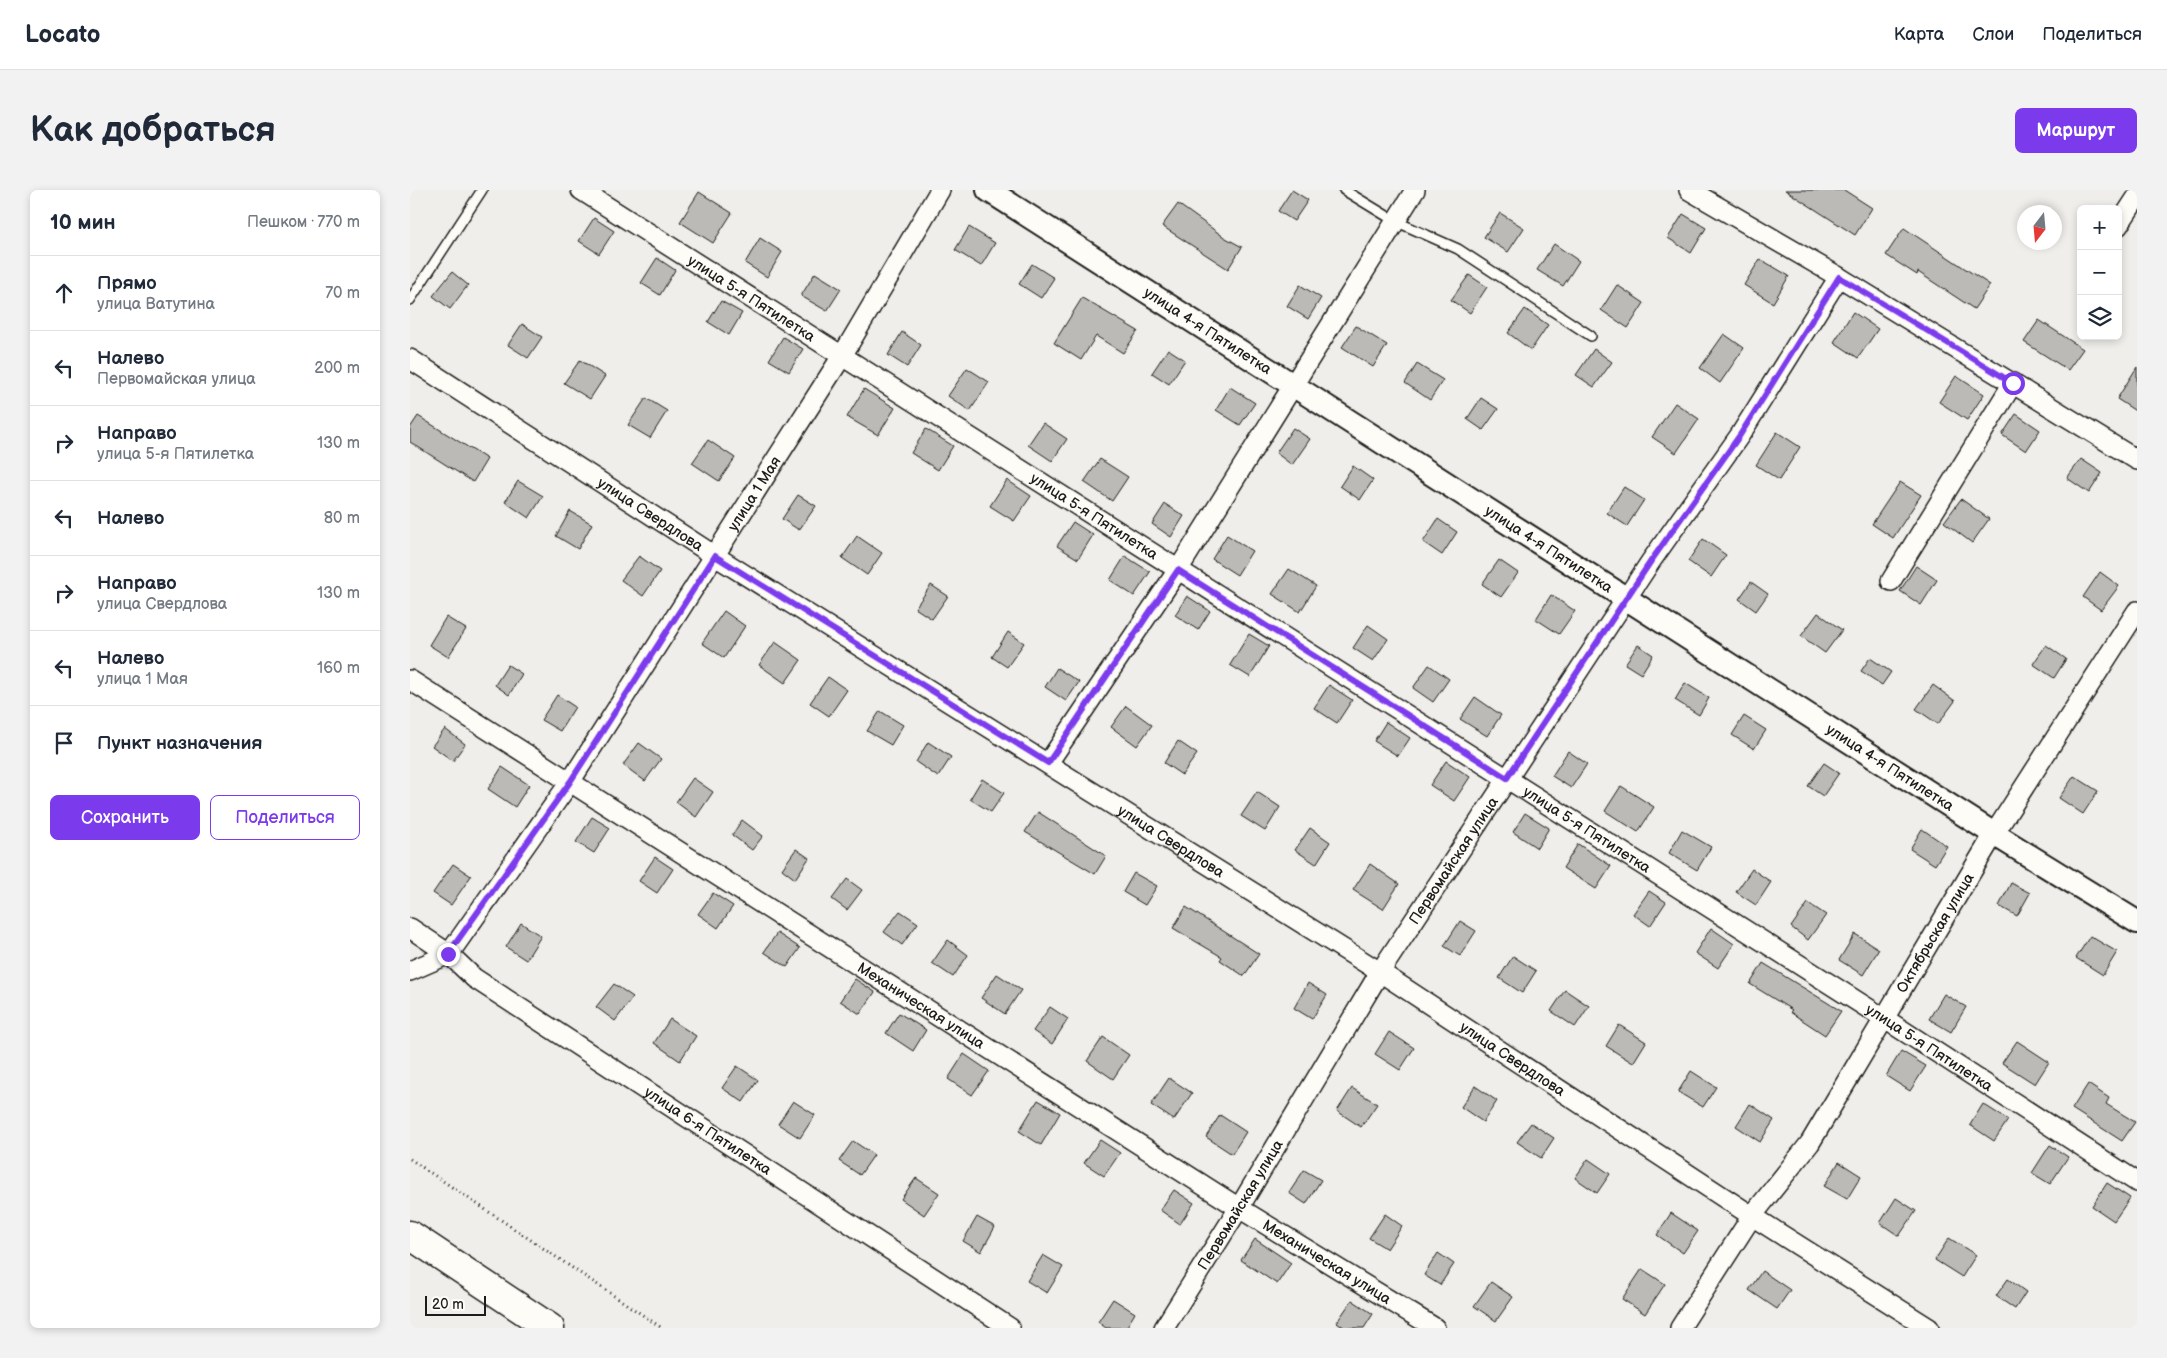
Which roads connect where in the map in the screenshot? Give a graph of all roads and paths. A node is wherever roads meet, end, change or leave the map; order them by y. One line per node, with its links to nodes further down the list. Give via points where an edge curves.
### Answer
1 (482, 190): 12 (lane)
2 (581, 190): 14 (street, улица 5-я Пятилетка)
3 (940, 190): 14 (street, улица 1 Мая)
4 (988, 190): 17 (street, улица 4-я Пятилетка)
5 (1344, 190): 10 (lane)
6 (1415, 190): 10 (street)
7 (1689, 190): 11 (street)
8 (2137, 197): 9 (street)
9 (2122, 220)
10 (1395, 221): 13 (lane, via 1458,249); 17 (street)
11 (1839, 277): 16 (street); 22 (street, Первомайская улица, via 1740,435)
12 (410, 300)
13 (1591, 336)
14 (842, 356): 19 (street, улица 1 Мая); 20 (street, улица 5-я Пятилетка)
15 (410, 359): 19 (street, улица Свердлова)
16 (2013, 383): 18 (street); 21 (street)
17 (1291, 385): 20 (street); 22 (street, улица 4-я Пятилетка)
18 (2137, 460)
19 (715, 556): 25 (street, улица Свердлова); 27 (street, улица 1 Мая)
20 (1178, 570): 25 (street); 26 (street, улица 5-я Пятилетка)
21 (1891, 581)
22 (1628, 598): 26 (street, Первомайская улица); 28 (street, улица 4-я Пятилетка)
23 (2134, 621): 28 (street, Октябрьская улица)
24 (410, 680): 27 (street, Механическая улица)
25 (1048, 763): 33 (street, улица Свердлова)
26 (1507, 778): 33 (street, Первомайская улица); 34 (street, улица 5-я Пятилетка)
27 (570, 782): 31 (street, улица 1 Мая); 37 (street, Механическая улица)
28 (1994, 834): 29 (street, улица 4-я Пятилетка); 34 (street, Октябрьская улица)
29 (2137, 922)
30 (410, 928): 31 (street, улица 6-я Пятилетка)
31 (448, 954): 32 (street); 42 (street, улица 6-я Пятилетка, via 474,978)
32 (410, 971)
33 (1380, 972): 37 (street, Первомайская улица); 38 (street, улица Свердлова)
34 (1885, 1019): 36 (street, улица 5-я Пятилетка); 38 (street, Октябрьская улица, via 1810,1143)
35 (410, 1159): 41 (path)
36 (2137, 1182)
37 (1240, 1208): 43 (street, Первомайская улица); 44 (street, Механическая улица)
38 (1752, 1216): 45 (street, Октябрьская улица); 46 (street, улица Свердлова)
39 (410, 1235): 40 (main road)
40 (550, 1328)
41 (662, 1328)
42 (1010, 1328)
43 (1164, 1328)
44 (1435, 1328)
45 (1680, 1328)
46 (1929, 1328)

